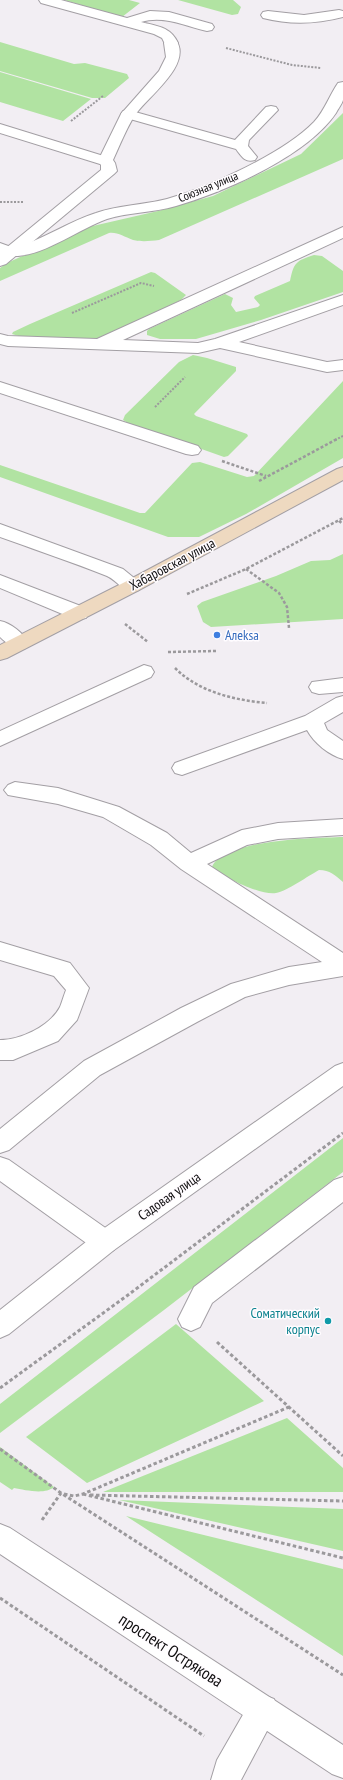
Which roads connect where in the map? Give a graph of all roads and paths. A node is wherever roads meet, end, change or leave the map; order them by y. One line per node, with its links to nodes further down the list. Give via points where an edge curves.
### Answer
1 (46, 0): 5 (street)
2 (333, 0): 4 (street, via 334,8)
3 (268, 16): 4 (street, via 303,20)
4 (341, 16)
5 (127, 22): 6 (street, via 150,15 169,16); 11 (street, via 168,36 174,57 165,73)
6 (207, 27)
7 (225, 48): 8 (path, via 292,65)
8 (321, 68)
9 (343, 86): 15 (street, Союзная улица, via 333,107 316,128 293,147)
10 (272, 110): 13 (street, via 247,133)
11 (128, 114): 13 (street); 14 (street)
12 (0, 128): 14 (street)
13 (241, 146): 15 (street, via 246,154)
14 (105, 161): 17 (street, via 109,170 105,175)
15 (262, 163): 17 (street, Союзная улица, via 201,192 169,203 93,218 28,249)
16 (343, 232): 23 (street)
17 (4, 254)
18 (158, 289): 20 (path, via 151,284 141,283)
19 (343, 300): 22 (street)
20 (71, 314)
21 (0, 339): 23 (street)
22 (220, 343): 23 (street, via 198,348); 24 (street, via 326,367); 26 (path)
23 (99, 345)
24 (343, 365)
25 (0, 387): 26 (street)
26 (132, 430): 27 (street)
27 (192, 450)
28 (215, 459): 30 (path)
29 (343, 473): 37 (main road, Хабаровская улица)
30 (266, 477)
31 (343, 518): 32 (path)
32 (339, 521): 33 (path); 35 (path)
33 (343, 524)
34 (0, 530): 37 (street, via 116,573)
35 (246, 569): 38 (path); 42 (path, via 279,593 287,607)
36 (0, 581): 39 (street)
37 (132, 586): 39 (main road, Хабаровская улица)
38 (206, 586)
39 (79, 613): 43 (main road, Хабаровская улица)
40 (122, 621): 44 (path)
41 (0, 627): 43 (street)
42 (289, 628)
43 (19, 643): 47 (main road, Хабаровская улица)
44 (150, 643)
45 (177, 651): 46 (path)
46 (216, 651)
47 (0, 653)
48 (171, 663): 52 (path, via 179,673 206,689 228,697)
49 (144, 672): 55 (street)
50 (343, 685): 51 (street)
51 (318, 687)
52 (269, 703)
53 (343, 703): 54 (street)
54 (312, 721): 56 (street, via 320,735); 57 (street)
55 (0, 739)
56 (343, 752)
57 (182, 768)
58 (15, 790): 60 (street, via 58,796 111,812 159,839)
59 (343, 827): 60 (street, via 278,831 242,838)
60 (189, 863): 62 (street)
61 (0, 951): 63 (street, via 62,970 78,988 69,1013 50,1034 13,1050)
62 (343, 965): 66 (street, via 239,990 195,1012 92,1068)
63 (0, 1050)
64 (343, 1073): 69 (street, Садовая улица)
65 (343, 1132): 72 (path, via 128,1295)
66 (0, 1143)
67 (0, 1167): 69 (street)
68 (343, 1188): 70 (street, via 203,1295)
69 (105, 1242): 71 (street, Садовая улица)
70 (191, 1319): 73 (path)
71 (0, 1326)
72 (0, 1388)
73 (289, 1406): 75 (path); 77 (path)
74 (0, 1449): 76 (path)
75 (343, 1456)
76 (62, 1493): 77 (path, via 74,1496); 82 (path)
77 (83, 1494): 78 (path); 80 (path)
78 (343, 1500)
79 (0, 1538): 83 (street, проспект Острякова)
80 (343, 1558)
81 (0, 1598): 85 (path)
82 (343, 1675)
83 (262, 1710): 84 (street, проспект Острякова); 85 (street)
84 (343, 1763)
85 (231, 1769)

